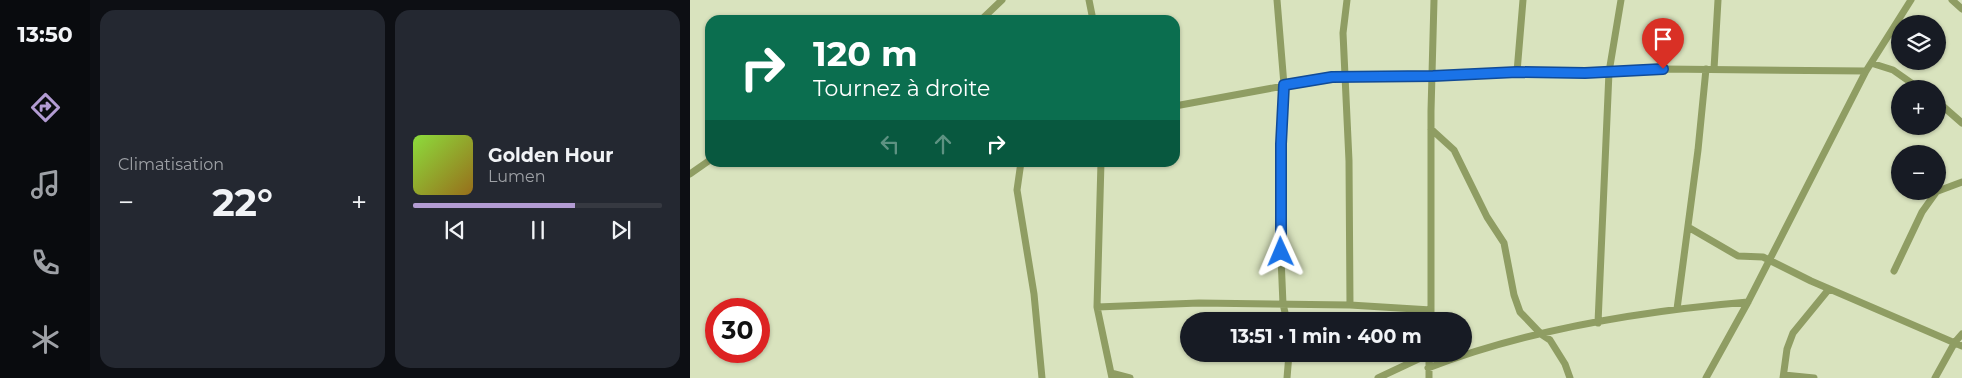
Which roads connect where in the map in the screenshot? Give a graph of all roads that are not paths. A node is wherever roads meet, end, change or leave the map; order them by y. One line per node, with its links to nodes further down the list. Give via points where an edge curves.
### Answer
1 (1002, 0): 12 (street)
2 (1089, 0): 13 (street)
3 (1277, 0): 23 (street)
4 (1347, 0): 20 (street, via 1343,33)
5 (1434, 0): 21 (street)
6 (1523, 0): 18 (street)
7 (1620, 0): 19 (street)
8 (1718, 0): 16 (street)
9 (1911, 0): 14 (street)
10 (1952, 0): 11 (street)
11 (1961, 6)
12 (986, 15)
13 (1092, 15)
14 (1872, 63): 17 (street); 22 (street, via 1893,70)
15 (1706, 69): 16 (street); 19 (street); 35 (street)
16 (1714, 69): 17 (street)
17 (1866, 71): 36 (street)
18 (1517, 72): 19 (street); 21 (street)
19 (1609, 72): 46 (street)
20 (1347, 76): 21 (street); 23 (street); 41 (street)
21 (1433, 76): 27 (street)
22 (1907, 80)
23 (1284, 85): 24 (street); 40 (street, via 1280,234)
24 (1180, 105)
25 (1946, 109): 26 (street)
26 (1962, 123)
27 (1431, 129): 44 (street); 47 (street, via 1454,150 1504,243 1520,312)
28 (705, 164): 31 (street)
29 (1020, 167): 57 (street, via 1017,190 1034,294)
30 (1101, 167): 42 (street)
31 (690, 174)
32 (1962, 182): 33 (street)
33 (1946, 188)
34 (1931, 200): 37 (street)
35 (1688, 227): 36 (street, via 1738,256 1754,255); 43 (street)
36 (1769, 262): 38 (street); 39 (street)
37 (1894, 271)
38 (1829, 289): 49 (street); 56 (street, via 1793,333 1787,349)
39 (1748, 302): 43 (street); 63 (street)
40 (1283, 304): 41 (street); 42 (street); 45 (street)
41 (1350, 305): 44 (street)
42 (1097, 307): 55 (street)
43 (1677, 309): 46 (street)
44 (1431, 310)
45 (1285, 312)
46 (1598, 323): 47 (street)
47 (1541, 334): 54 (street); 62 (street, via 1550,340)
48 (1962, 334): 49 (street)
49 (1955, 342): 50 (street); 65 (street)
50 (1962, 346)
51 (1288, 362): 59 (street)
52 (1412, 362): 60 (street)
53 (1428, 362): 54 (street)
54 (1428, 368): 61 (street)
55 (1111, 375): 58 (street)
56 (1784, 376): 64 (street)
57 (1042, 378)
58 (1130, 378)
59 (1287, 378)
60 (1378, 378)
61 (1429, 378)
62 (1570, 378)
63 (1706, 378)
64 (1814, 378)
65 (1935, 378)

